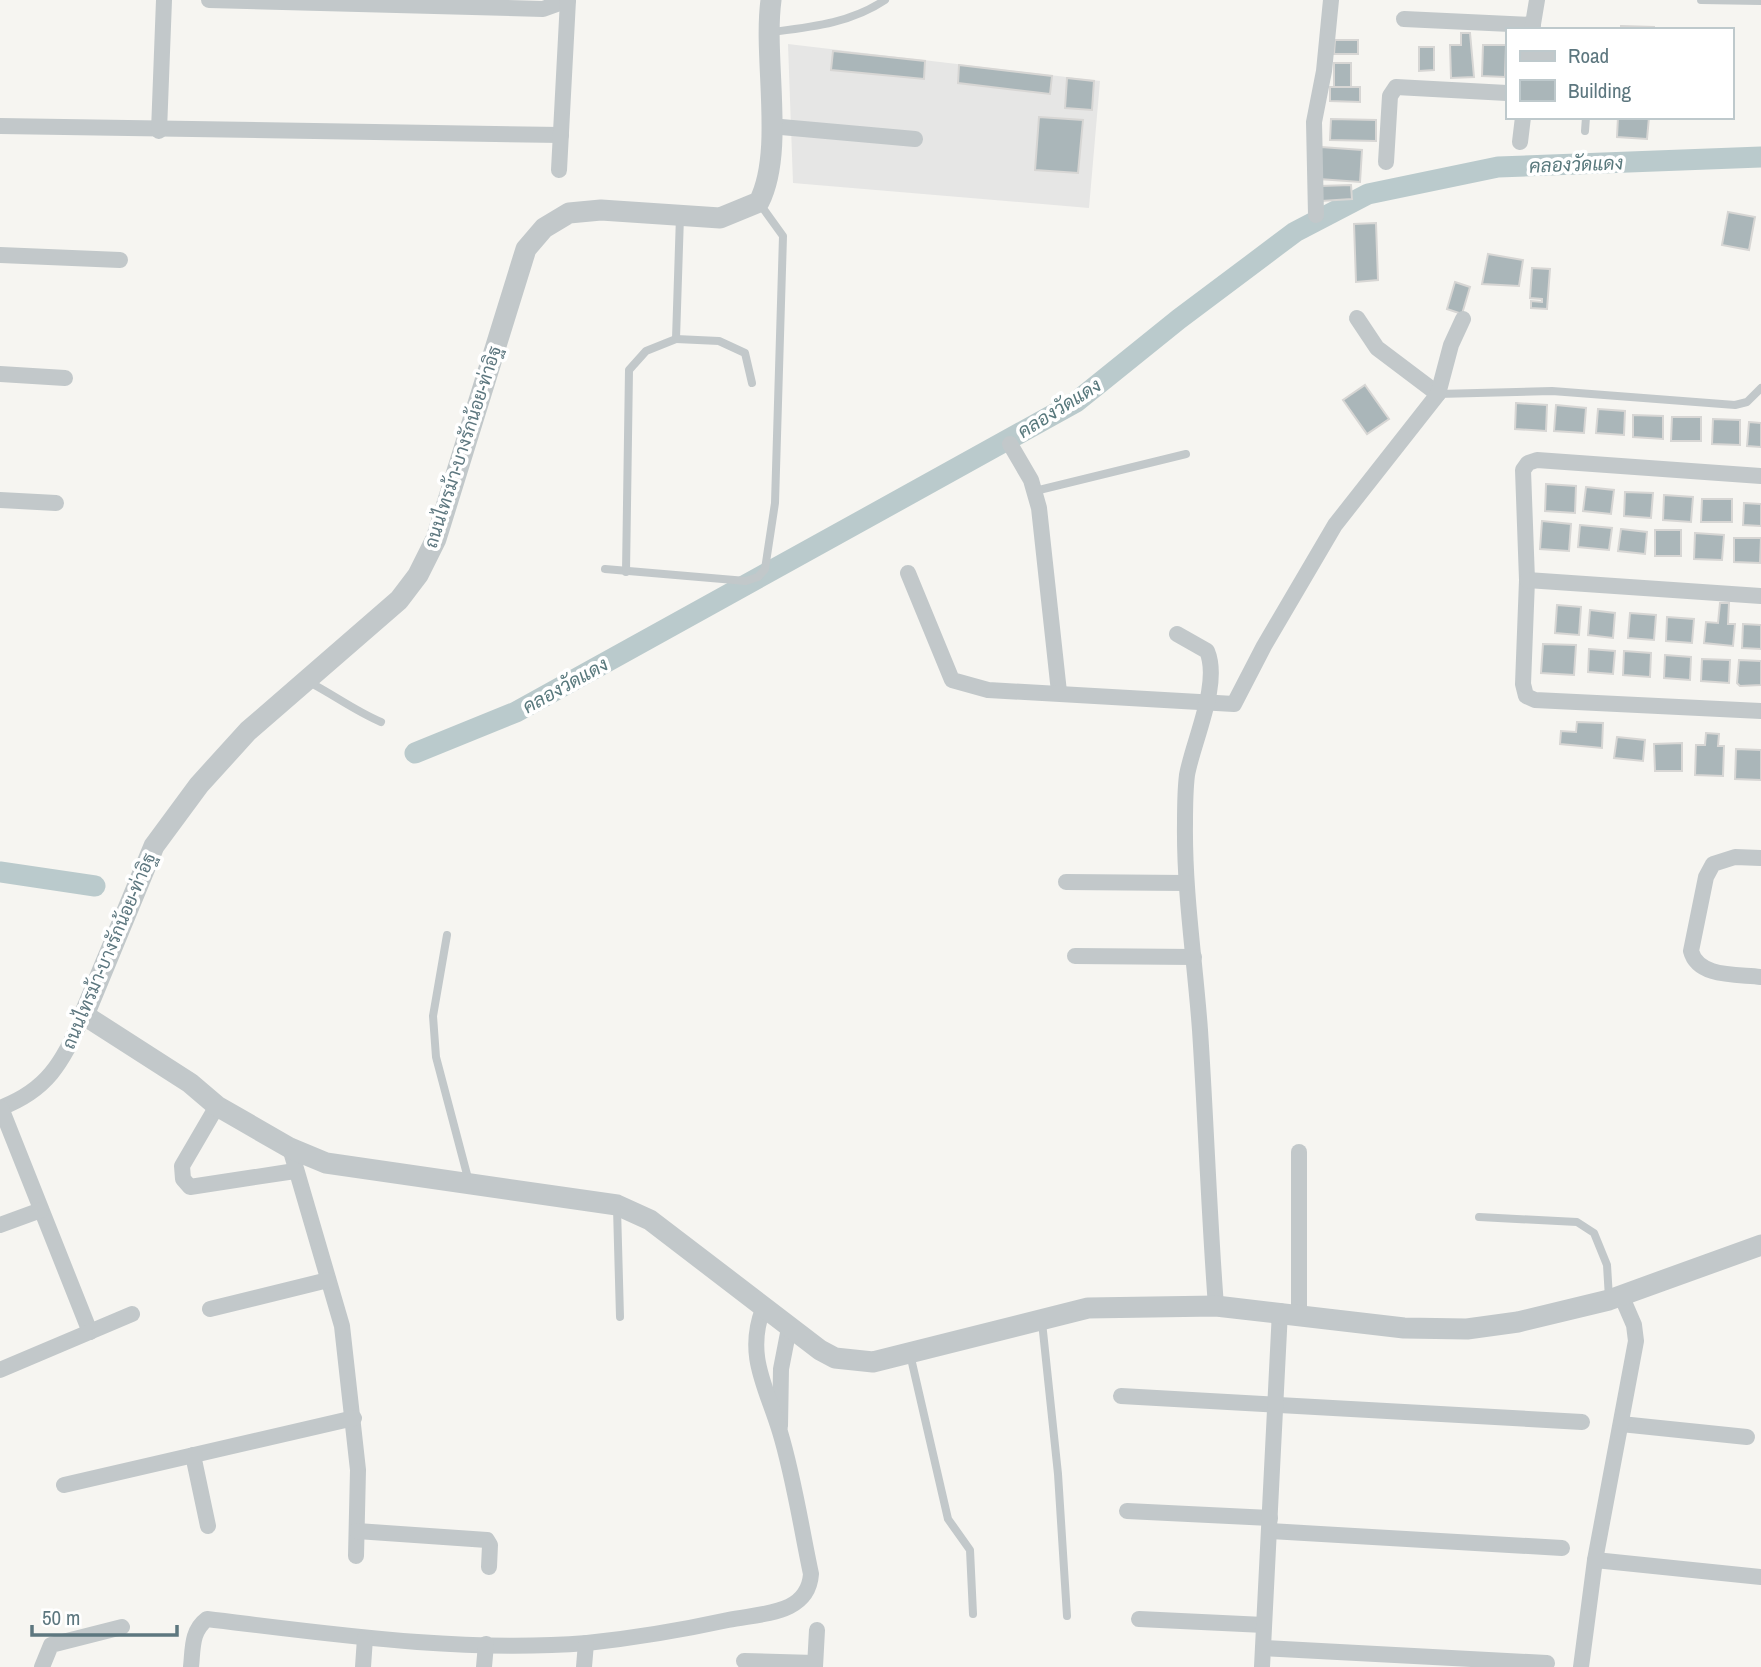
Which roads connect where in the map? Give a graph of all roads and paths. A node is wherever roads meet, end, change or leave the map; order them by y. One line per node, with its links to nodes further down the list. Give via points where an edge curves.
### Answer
1 (164, 0): 18 (street)
2 (209, 0): 3 (street, via 543,9)
3 (568, 0): 20 (street)
4 (771, 0): 12 (street)
5 (885, 0): 12 (lane, via 867,12 824,26)
6 (1331, 0): 26 (street, via 1314,122)
7 (1537, 0): 11 (street)
8 (1701, 0): 9 (lane)
9 (1761, 1)
10 (1404, 19): 11 (street)
11 (1533, 27)
12 (769, 33): 17 (street)
13 (1506, 93): 23 (street, via 1396,87 1390,96)
14 (1522, 119): 22 (street)
15 (1586, 119): 19 (lane)
16 (0, 126): 18 (street)
17 (770, 127): 21 (street); 25 (street, via 767,185)
18 (159, 131): 20 (street)
19 (1585, 131)
20 (561, 135): 24 (street)
21 (915, 139)
22 (1520, 142)
23 (1386, 162)
24 (559, 170)
25 (759, 202): 27 (street, ถนนไทรม้า-บางรักน้อย-ท่าอิฐ, via 720,218); 45 (lane, via 783,236 775,503 765,569 746,581)
26 (1316, 215)
27 (680, 216): 32 (lane); 50 (street, ถนนไทรม้า-บางรักน้อย-ท่าอิฐ, via 601,210 569,213 544,228 526,249 440,526 418,575 399,600)
28 (0, 255): 29 (street)
29 (120, 260)
30 (1357, 318): 37 (street, via 1377,348)
31 (1463, 319): 37 (street)
32 (676, 339): 35 (lane, via 719,341 745,353); 45 (lane, via 646,351 629,370)
33 (0, 374): 34 (street)
34 (65, 378)
35 (752, 383)
36 (1761, 388): 37 (lane, via 1747,402 1735,405 1552,391)
37 (1438, 394): 52 (street, via 1335,525 1234,704)
38 (1010, 444): 41 (street)
39 (1186, 454): 41 (lane)
40 (1761, 476): 47 (street, via 1528,463 1524,470)
41 (1035, 491): 51 (street)
42 (0, 500): 43 (street)
43 (56, 503)
44 (605, 569): 45 (lane)
45 (626, 572)
46 (908, 573): 51 (street, via 952,680 988,690)
47 (1527, 580): 48 (street); 53 (street, via 1526,696)
48 (1761, 596)
49 (1177, 634): 52 (street, via 1209,655)
50 (306, 681): 54 (lane); 62 (street, ถนนไทรม้า-บางรักน้อย-ท่าอิฐ, via 232,749 154,846)
51 (1059, 692): 52 (street)
52 (1206, 704): 57 (street, via 1187,775)
53 (1761, 711)
54 (381, 722)
55 (1761, 858): 61 (street, via 1735,857 1713,864 1706,877 1691,951 1694,962 1703,969)
56 (1066, 882): 57 (street)
57 (1186, 883): 60 (street)
58 (447, 935): 68 (lane, via 433,1016 436,1057)
59 (1075, 956): 60 (street)
60 (1194, 957): 76 (street)
61 (1761, 977)
62 (84, 1015): 63 (street, via 190,1083); 64 (street, ถนนไทรม้า-บางรักน้อย-ท่าอิฐ, via 45,1084)
63 (217, 1106): 65 (street); 67 (street, via 182,1166 183,1179 190,1187)
64 (1, 1108): 70 (street)
65 (290, 1147): 67 (street); 68 (street, via 326,1163)
66 (1299, 1152): 79 (street)
67 (295, 1171): 74 (street)
68 (470, 1185): 69 (street)
69 (617, 1205): 78 (street, via 650,1220); 81 (lane)
70 (41, 1210): 72 (street); 84 (street)
71 (1479, 1217): 75 (lane, via 1577,1222 1594,1233)
72 (0, 1225)
73 (1761, 1245): 75 (street)
74 (328, 1280): 77 (street); 89 (street, via 342,1326)
75 (1615, 1297): 79 (street, via 1518,1322 1467,1329 1404,1328); 91 (street, via 1636,1333)
76 (1216, 1306): 79 (street); 82 (street, via 1088,1308)
77 (210, 1309)
78 (762, 1309): 83 (street); 92 (street, via 754,1332 764,1392)
79 (1290, 1312): 88 (street)
80 (132, 1314): 84 (street)
81 (620, 1317)
82 (1041, 1318): 85 (street); 106 (lane)
83 (789, 1328): 85 (street, via 835,1358 873,1362); 92 (street, via 781,1369)
84 (90, 1332): 86 (street)
85 (910, 1354): 105 (lane, via 948,1519 970,1550)
86 (0, 1370)
87 (1121, 1396): 88 (street)
88 (1276, 1405): 90 (street); 97 (street)
89 (354, 1418): 94 (street); 99 (street)
90 (1582, 1422)
91 (1621, 1424): 93 (street); 102 (street)
92 (780, 1432): 112 (street, via 811,1574 810,1589 797,1605 691,1628)
93 (1748, 1437)
94 (193, 1455): 95 (street); 98 (street)
95 (64, 1485)
96 (1127, 1511): 97 (street)
97 (1270, 1525): 100 (street); 108 (street)
98 (208, 1526)
99 (357, 1531): 101 (street); 103 (street, via 487,1540)
100 (1562, 1548)
101 (356, 1556)
102 (1595, 1560): 104 (street); 124 (street)
103 (488, 1567)
104 (1761, 1577)
105 (973, 1615)
106 (1067, 1616)
107 (1139, 1619): 108 (street)
108 (1264, 1625): 114 (street)
109 (122, 1628): 118 (street, via 51,1645)
110 (817, 1630): 117 (street)
111 (365, 1638): 113 (street); 119 (street, via 207,1619 194,1637); 120 (street)
112 (586, 1643): 113 (street); 122 (street)
113 (486, 1644): 121 (street)
114 (1263, 1648): 116 (street); 123 (street)
115 (744, 1661): 117 (street)
116 (1547, 1663)
117 (815, 1665)
118 (42, 1667)
119 (191, 1667)
120 (363, 1667)
121 (484, 1667)
122 (584, 1667)
123 (1262, 1667)
124 (1581, 1667)

